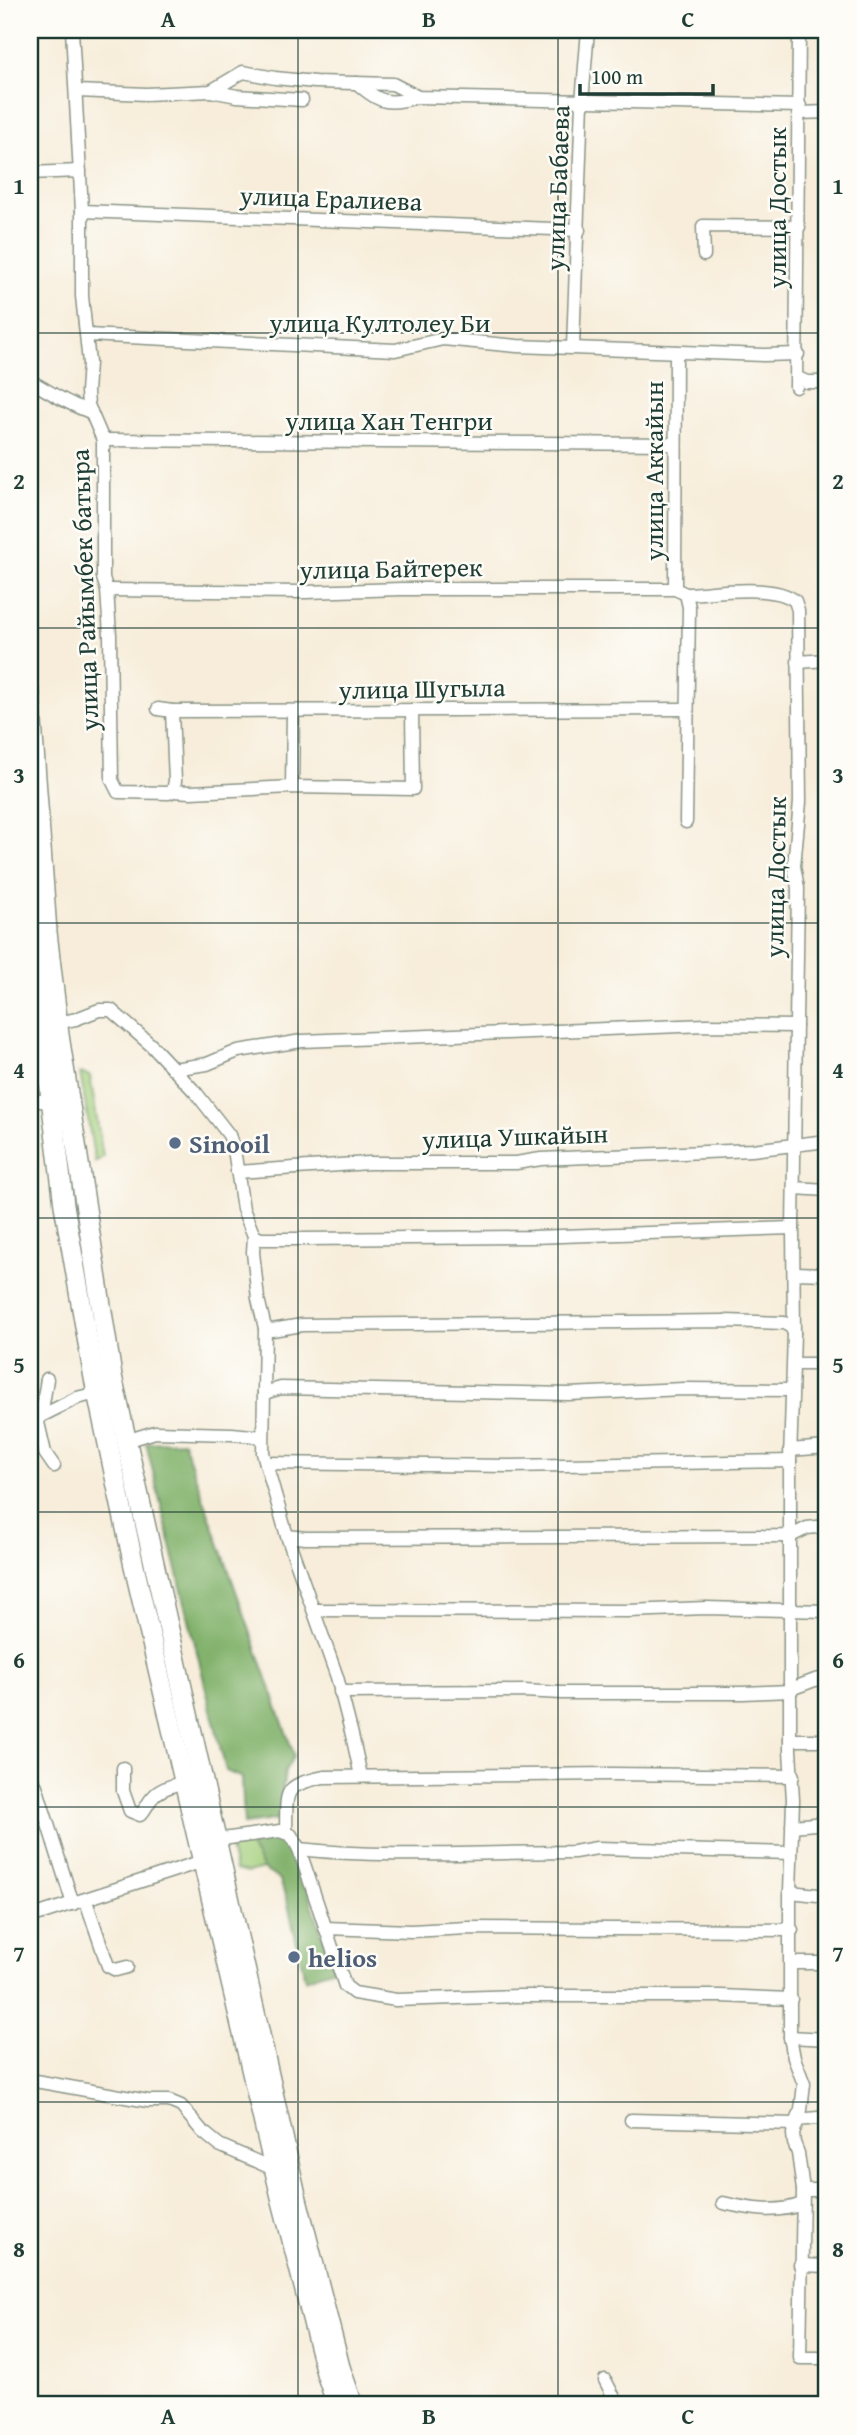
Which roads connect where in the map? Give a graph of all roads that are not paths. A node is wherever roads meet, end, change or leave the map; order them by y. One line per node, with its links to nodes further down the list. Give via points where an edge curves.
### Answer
1 (72, 30): 5 (street, улица Райымбек батыра)
2 (588, 30): 9 (street, улица Бабаева)
3 (799, 30): 10 (street, улица Достык)
4 (228, 82): 6 (street); 7 (street); 9 (street, via 243,72 393,84 418,97)
5 (76, 91): 6 (street); 12 (street, улица Райымбек батыра)
6 (211, 91): 7 (street)
7 (231, 95): 8 (street)
8 (302, 100)
9 (582, 102): 10 (street); 16 (street, улица Бабаева)
10 (799, 109): 11 (street); 15 (street, улица Достык)
11 (827, 111)
12 (80, 171): 13 (street); 14 (street, улица Райымбек батыра)
13 (30, 173)
14 (82, 211): 16 (street, улица Ералиева); 18 (street, улица Райымбек батыра, via 82,296)
15 (799, 227): 17 (street, via 703,226); 21 (street, улица Достык)
16 (579, 230): 19 (street, улица Бабаева)
17 (704, 255)
18 (88, 335): 19 (street, улица Култолеу Би, via 395,350 443,340); 24 (street, улица Райымбек батыра)
19 (573, 347): 20 (street, улица Култолеу Би)
20 (676, 352): 21 (street, улица Култолеу Би); 26 (street, улица Аккайын)
21 (798, 354): 23 (street, улица Достык, via 797,382)
22 (30, 381): 24 (street)
23 (827, 382)
24 (91, 412): 25 (street, улица Райымбек батыра)
25 (103, 440): 26 (street, улица Хан Тенгри); 27 (street, улица Райымбек батыра, via 103,578)
26 (675, 444): 28 (street, улица Аккайын)
27 (107, 590): 28 (street, улица Байтерек); 39 (street, улица Райымбек батыра, via 114,787 118,792)
28 (680, 592): 29 (street, улица Байтерек, via 779,593 791,597); 34 (street, улица Аккайын, via 689,607)
29 (797, 610): 31 (street, улица Достык)
30 (827, 660): 31 (street)
31 (798, 662): 43 (street, улица Достык)
32 (30, 694): 44 (highway, via 47,932)
33 (158, 709): 36 (street, улица Шугыла)
34 (687, 709): 35 (street, улица Шугыла); 40 (street, улица Аккайын)
35 (412, 710): 37 (street, улица Шугыла); 38 (street, via 413,789)
36 (172, 711): 37 (street, улица Шугыла); 39 (street)
37 (293, 712): 38 (street)
38 (292, 787): 39 (street)
39 (173, 791)
40 (686, 822)
41 (30, 925): 42 (highway)
42 (33, 994): 44 (highway)
43 (796, 1026): 45 (street, via 706,1025 302,1041 238,1051 207,1064); 49 (street, улица Достык)
44 (47, 1036): 45 (street, via 76,1019 111,1010); 47 (highway); 67 (highway)
45 (173, 1069): 50 (street, via 229,1135)
46 (30, 1100): 47 (street)
47 (51, 1102): 63 (highway)
48 (827, 1141): 49 (street, улица Ушкайын)
49 (794, 1145): 50 (street, улица Ушкайын, via 516,1163 369,1163); 51 (street, улица Достык)
50 (237, 1172): 54 (street, via 243,1209)
51 (794, 1188): 52 (street); 53 (street, улица Достык)
52 (827, 1190)
53 (793, 1228): 54 (street, via 532,1237); 55 (street, улица Достык)
54 (254, 1236): 57 (street)
55 (794, 1273): 56 (street); 58 (street, улица Достык)
56 (827, 1275)
57 (265, 1328): 58 (street, via 724,1321 784,1324); 64 (street)
58 (794, 1333): 59 (street, улица Достык)
59 (794, 1363): 60 (street); 62 (street, улица Достык)
60 (827, 1364)
61 (47, 1379): 65 (street, via 43,1404)
62 (792, 1390): 64 (street, via 568,1394 281,1388); 69 (street, улица Достык)
63 (97, 1393): 65 (street); 87 (highway)
64 (264, 1393): 66 (street)
65 (33, 1417): 71 (street)
66 (262, 1437): 67 (street, via 155,1432); 70 (street)
67 (126, 1441): 91 (highway)
68 (827, 1447): 69 (street)
69 (790, 1456): 70 (street, via 510,1466); 74 (street, улица Достык)
70 (266, 1463): 73 (street)
71 (54, 1466)
72 (827, 1526): 74 (street)
73 (287, 1536): 74 (street); 75 (street)
74 (791, 1536): 76 (street, улица Достык)
75 (314, 1610): 76 (street); 80 (street)
76 (792, 1610): 77 (street); 79 (street, улица Достык)
77 (827, 1611)
78 (827, 1678): 79 (street)
79 (791, 1690): 80 (street); 81 (street, улица Достык)
80 (340, 1692): 84 (street)
81 (790, 1740): 82 (street); 85 (street, улица Достык)
82 (827, 1740)
83 (123, 1768): 87 (street, via 123,1791 130,1811 140,1815 162,1790)
84 (361, 1776): 85 (street); 90 (street, via 298,1782 286,1799)
85 (793, 1776): 89 (street, улица Достык)
86 (30, 1777): 98 (street)
87 (184, 1782): 94 (highway)
88 (827, 1823): 89 (street)
89 (792, 1826): 93 (street, улица Достык)
90 (286, 1832): 91 (street); 92 (street)
91 (215, 1840): 112 (highway)
92 (299, 1849): 93 (street, via 409,1854 597,1848); 100 (street)
93 (791, 1853): 95 (street, улица Достык)
94 (203, 1861): 97 (street); 112 (highway)
95 (790, 1892): 96 (street); 101 (street, улица Достык)
96 (827, 1896)
97 (86, 1901): 98 (street); 104 (street, via 108,1966 116,1970)
98 (72, 1905): 99 (street)
99 (30, 1917)
100 (326, 1928): 101 (street); 105 (street, via 345,1986 354,1993 380,1998)
101 (792, 1930): 102 (street, улица Достык)
102 (791, 1963): 103 (street); 105 (street, улица Достык)
103 (827, 1963)
104 (127, 1967)
105 (791, 1999): 106 (street, улица Достык)
106 (790, 2037): 107 (street); 111 (street, улица Достык, via 804,2084)
107 (827, 2039)
108 (30, 2081): 112 (street, via 169,2101 181,2106 219,2145)
109 (827, 2117): 111 (street)
110 (631, 2120): 111 (street)
111 (797, 2122): 113 (street, улица Достык, via 793,2134)
112 (283, 2171): 121 (highway, via 326,2373); 122 (highway)
113 (803, 2190): 114 (street); 116 (street, улица Достык)
114 (827, 2190)
115 (723, 2203): 116 (street, via 783,2210)
116 (802, 2204): 117 (street, улица Достык)
117 (800, 2265): 118 (street); 119 (street, улица Достык, via 800,2358)
118 (827, 2266)
119 (827, 2358)
120 (605, 2380): 123 (street)
121 (337, 2405)
122 (353, 2405)
123 (618, 2405)

